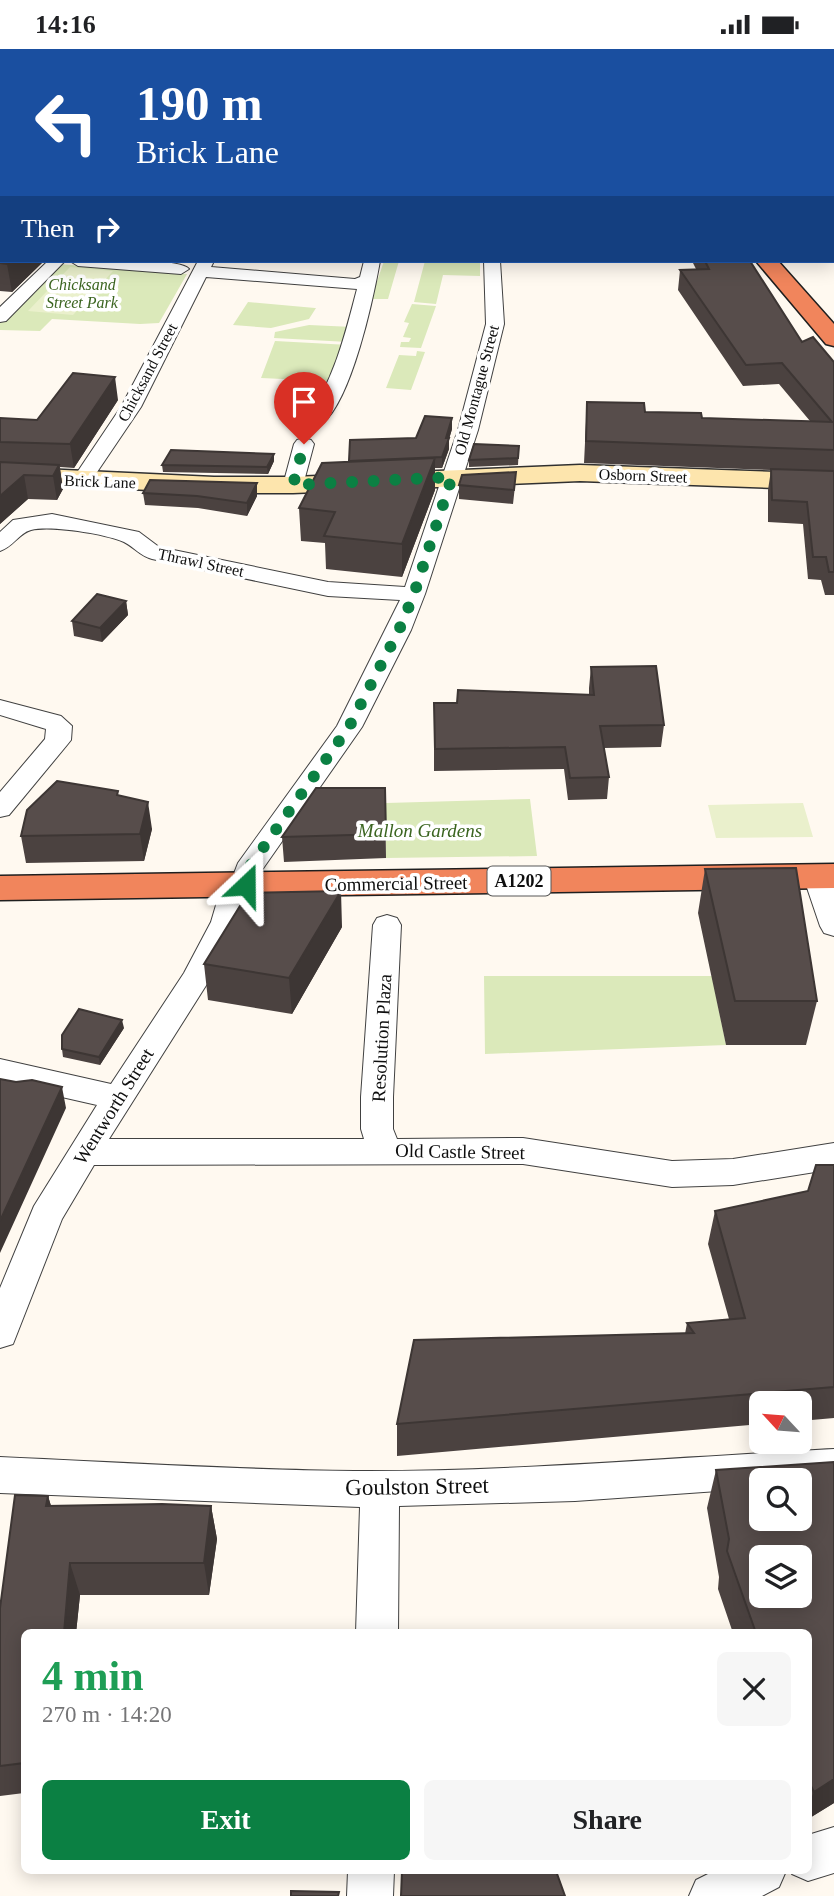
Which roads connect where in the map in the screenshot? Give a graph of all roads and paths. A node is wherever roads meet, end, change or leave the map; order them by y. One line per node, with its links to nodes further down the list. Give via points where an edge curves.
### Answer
1 (55, 263): 8 (street)
2 (117, 263): 6 (street)
3 (371, 263): 7 (street)
4 (492, 263): 13 (street, Old Montague Street, via 495,324)
5 (769, 263): 9 (highway)
6 (195, 267): 7 (street); 14 (street, Chicksand Street, via 131,407)
7 (365, 281): 10 (street, via 352,345 324,412)
8 (0, 317)
9 (830, 328)
10 (316, 419)
11 (304, 444): 16 (street)
12 (0, 475): 14 (main road, Brick Lane)
13 (452, 477): 15 (main road, Osborn Street, via 580,473); 16 (main road, Brick Lane); 18 (street, Wentworth Street)
14 (82, 479): 16 (main road, Brick Lane)
15 (834, 482)
16 (293, 485)
17 (0, 544): 18 (street, Thrawl Street, via 21,525 52,520 131,537 152,552 293,582 328,589)
18 (414, 594): 22 (street, Wentworth Street, via 349,727)
19 (0, 708): 20 (street, via 52,721 61,733)
20 (6, 801)
21 (825, 876): 22 (highway, Commercial Street / A1202); 25 (street)
22 (240, 885): 23 (highway, Commercial Street / A1202); 27 (street, Wentworth Street, via 197,976)
23 (0, 888)
24 (387, 925): 28 (street, Resolution Plaza, via 377,1097 377,1129)
25 (834, 926)
26 (0, 1071): 27 (street)
27 (118, 1098): 29 (street, Wentworth Street)
28 (385, 1149): 29 (street, Old Castle Street); 30 (street, Old Castle Street, via 523,1151 672,1174 733,1172)
29 (84, 1152): 31 (street, Wentworth Street, via 46,1216)
30 (834, 1156)
31 (0, 1333)
32 (834, 1467): 34 (street, Goulston Street, via 575,1483)
33 (0, 1475): 34 (street, Goulston Street)
34 (380, 1488): 35 (street)
35 (377, 1629)
36 (834, 1850): 37 (street)
37 (812, 1857)
38 (371, 1874): 40 (street)
39 (757, 1874): 41 (street)
40 (370, 1896)
41 (712, 1896)

